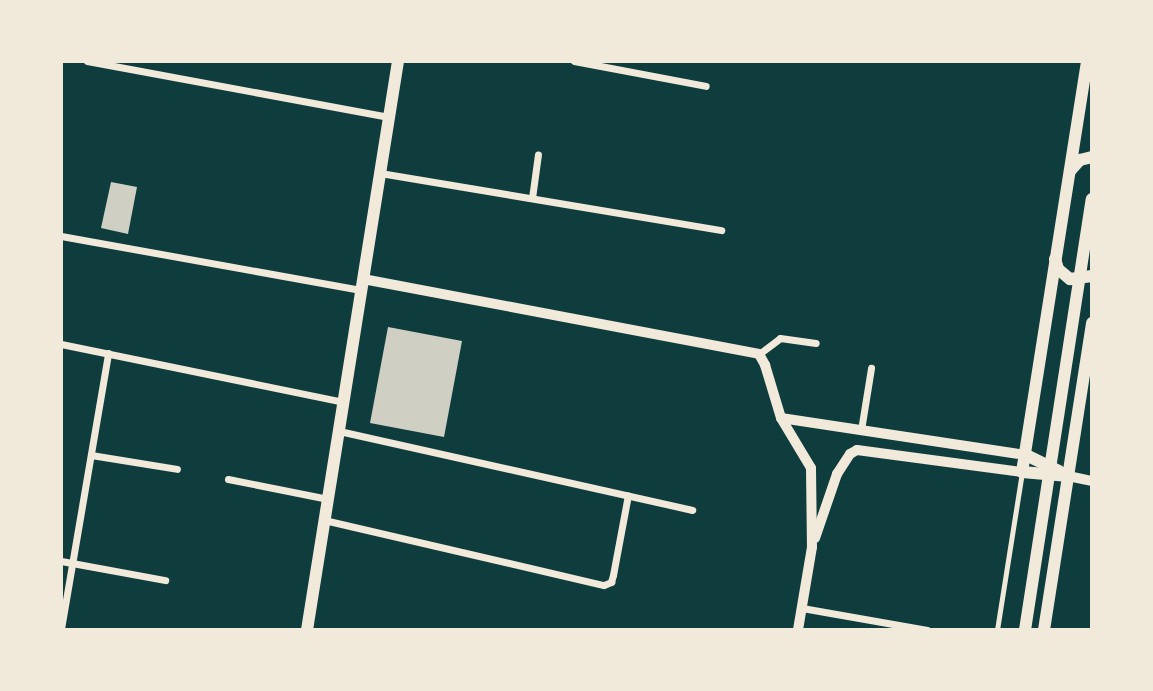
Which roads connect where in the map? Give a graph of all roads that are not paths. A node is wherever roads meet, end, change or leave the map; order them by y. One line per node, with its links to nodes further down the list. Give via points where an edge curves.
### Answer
1 (87, 61): 6 (street)
2 (398, 61): 6 (main road)
3 (574, 61): 5 (street)
4 (1087, 61): 10 (main road)
5 (706, 86)
6 (389, 117): 9 (main road)
7 (538, 154): 11 (street)
8 (1092, 157): 10 (main road, via 1074,165)
9 (380, 173): 11 (street); 17 (main road)
10 (1067, 181): 15 (main road)
11 (532, 198): 13 (street)
12 (1092, 199): 49 (main road)
13 (721, 230)
14 (61, 236): 17 (street)
15 (1055, 255): 16 (main road, via 1063,275 1077,281); 29 (main road)
16 (1092, 276)
17 (362, 284): 22 (street); 24 (main road)
18 (1092, 323): 32 (main road)
19 (61, 344): 21 (street)
20 (816, 344): 22 (street, via 780,338)
21 (108, 354): 24 (street); 28 (street)
22 (759, 354): 25 (street)
23 (871, 368): 26 (street)
24 (344, 402): 27 (main road)
25 (781, 418): 26 (street); 39 (street, via 811,468)
26 (862, 430): 29 (street)
27 (339, 431): 35 (street); 36 (main road)
28 (91, 455): 30 (street); 41 (street)
29 (1026, 455): 31 (main road); 32 (main road)
30 (177, 469)
31 (1022, 472): 32 (main road); 39 (street, via 857,450 837,474); 48 (lane)
32 (1068, 476): 34 (street); 50 (main road)
33 (228, 479): 36 (street)
34 (1092, 481)
35 (628, 495): 37 (street); 38 (street, via 611,582 604,585)
36 (328, 499): 38 (main road)
37 (692, 510)
38 (324, 520): 45 (main road)
39 (812, 548): 43 (street)
40 (61, 561): 41 (street)
41 (72, 563): 42 (street); 44 (street)
42 (165, 580)
43 (802, 608): 46 (street); 47 (street)
44 (61, 629)
45 (307, 630)
46 (798, 630)
47 (927, 630)
48 (997, 630)
49 (1025, 630)
50 (1044, 630)

